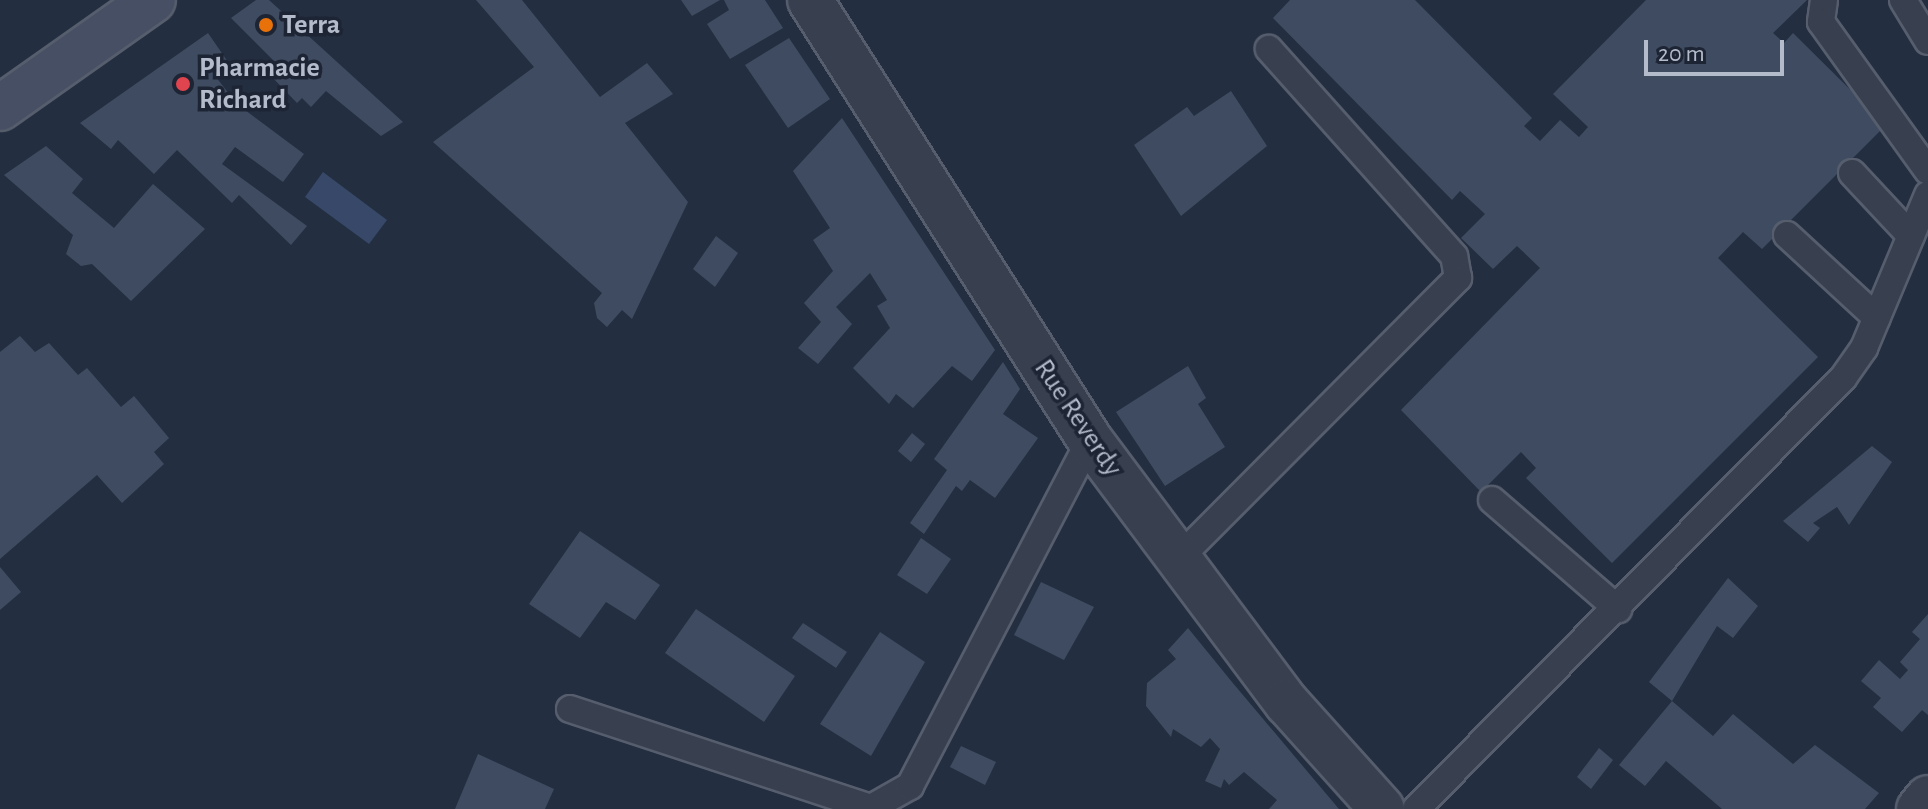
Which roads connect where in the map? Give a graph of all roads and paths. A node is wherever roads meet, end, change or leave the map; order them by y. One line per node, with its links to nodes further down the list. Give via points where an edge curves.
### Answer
1 (153, 0): 7 (main road)
2 (810, 0): 14 (street, Rue Reverdy)
3 (1824, 0): 8 (lane, via 1821,22)
4 (1903, 0): 5 (lane)
5 (1928, 41)
6 (1269, 49): 16 (lane, via 1454,256 1458,278)
7 (0, 108)
8 (1928, 171)
9 (1852, 173): 12 (lane)
10 (1928, 195): 12 (lane)
11 (1787, 235): 13 (lane)
12 (1911, 236): 13 (lane)
13 (1877, 318): 17 (lane, via 1827,397)
14 (1090, 440): 16 (street, Rue Reverdy); 18 (lane, via 910,786 871,808)
15 (1492, 500): 17 (lane)
16 (1178, 559): 20 (street, Rue Reverdy, via 1287,703)
17 (1618, 609): 21 (lane)
18 (570, 709)
19 (1928, 798): 22 (street)
20 (1382, 809)
21 (1416, 809)
22 (1919, 809)

